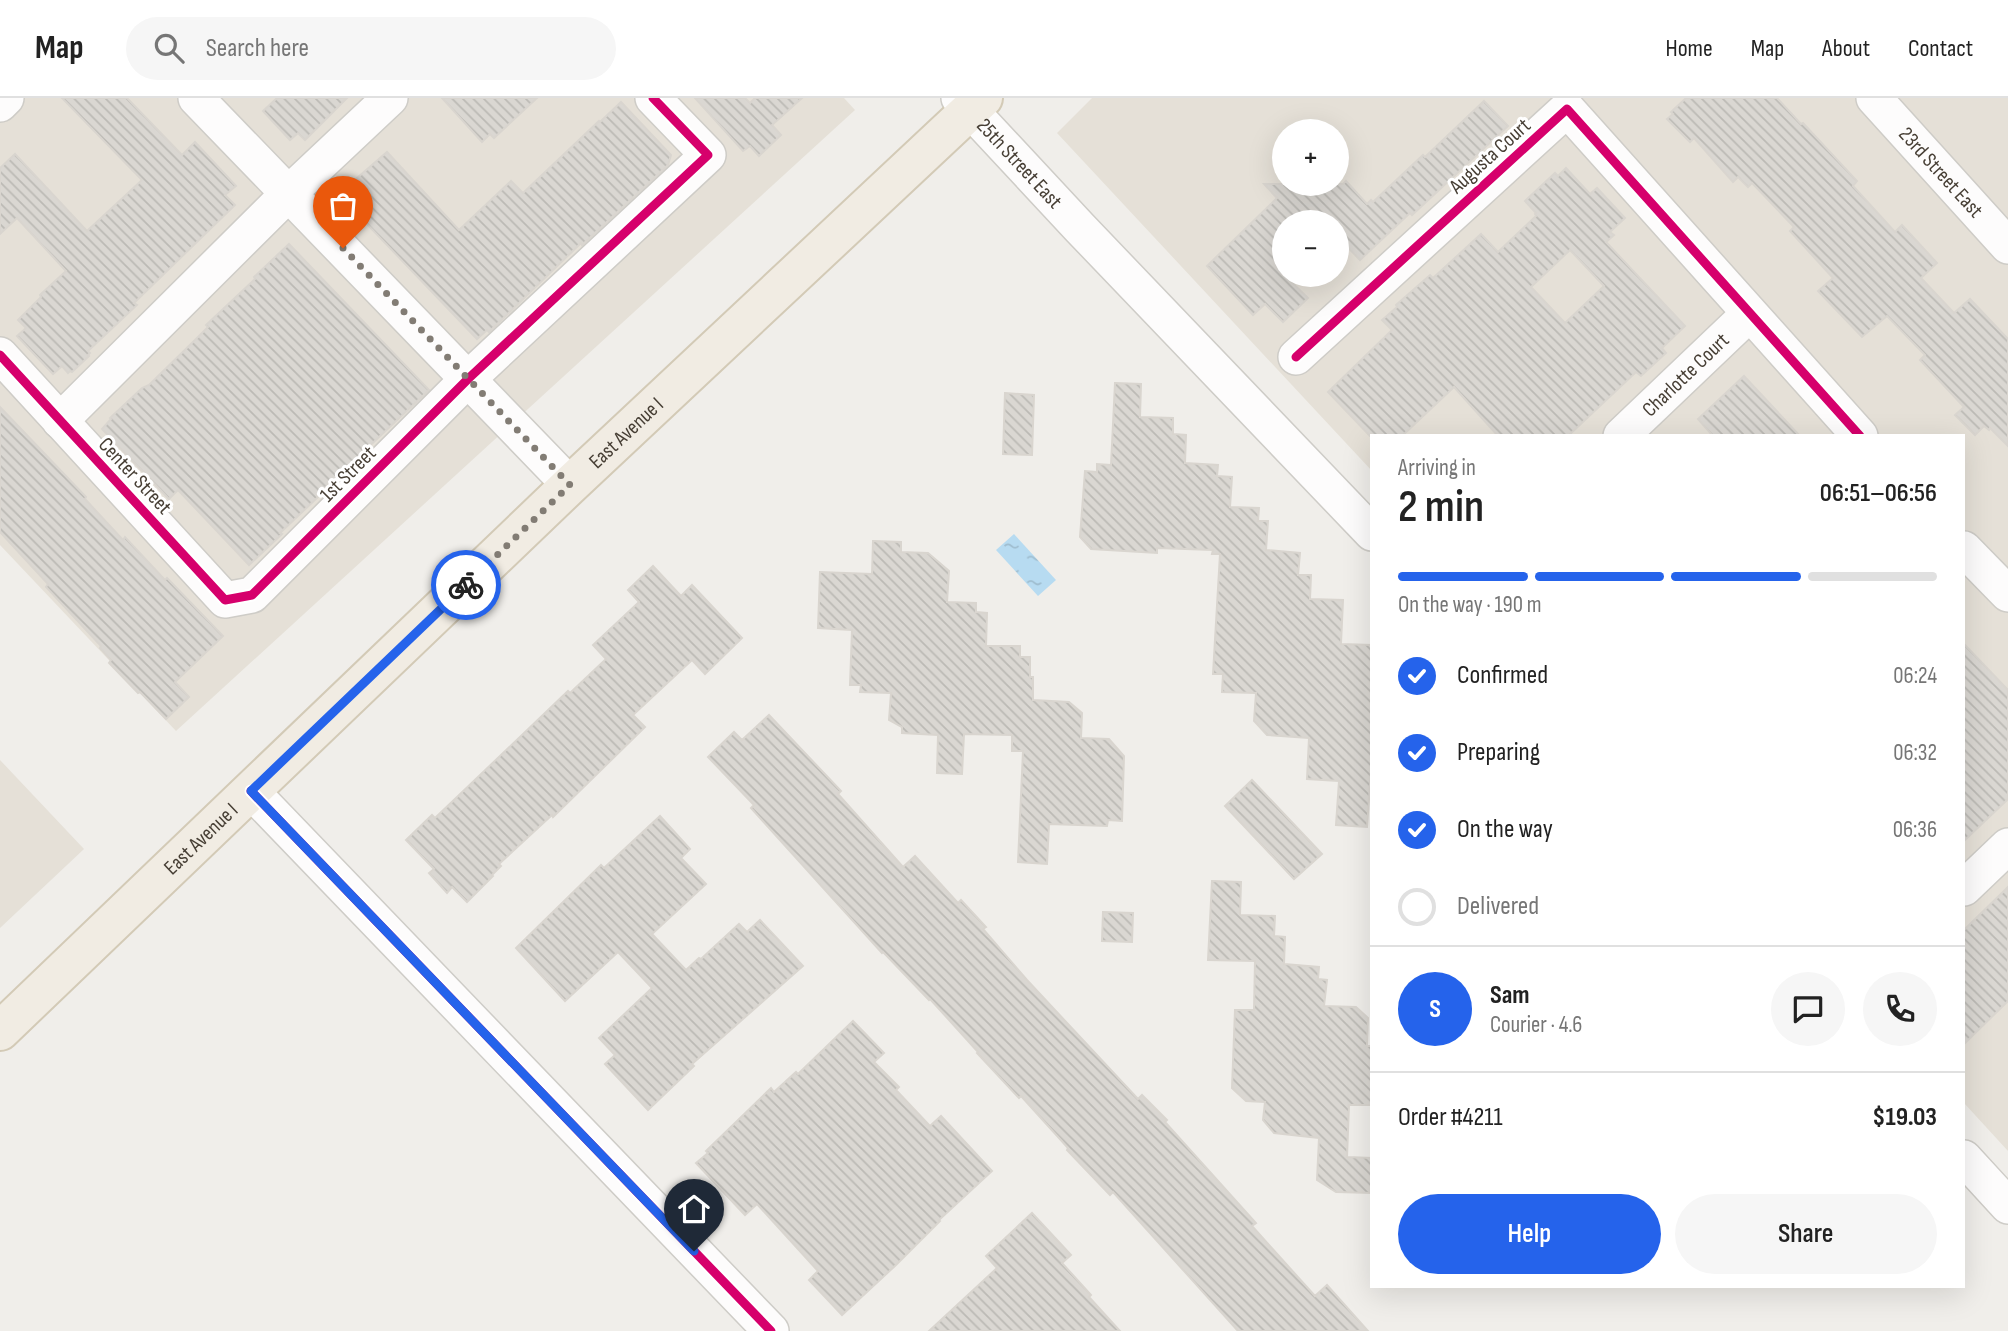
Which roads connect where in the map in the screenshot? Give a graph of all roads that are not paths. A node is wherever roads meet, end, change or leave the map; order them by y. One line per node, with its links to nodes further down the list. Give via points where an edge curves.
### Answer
1 (5, 98): 7 (street)
2 (196, 98): 8 (street)
3 (390, 98): 8 (street)
4 (653, 98): 13 (street, 1st Street, via 708,155)
5 (1874, 98): 9 (street, 23rd Street East)
6 (971, 102): 17 (main road, East Avenue I); 18 (street, 25th Street East, via 1080,228)
7 (0, 104)
8 (289, 193): 13 (street); 14 (street)
9 (2008, 246)
10 (1749, 314): 12 (street, Augusta Court, via 1567,109); 15 (street, Charlotte Court); 16 (street)
11 (0, 355): 14 (street, Center Street)
12 (1296, 357)
13 (469, 378): 17 (street); 21 (street, 1st Street)
14 (60, 421): 21 (street, Center Street, via 225,600)
15 (1623, 434)
16 (1858, 434)
17 (570, 485): 22 (main road, East Avenue I)
18 (1370, 531)
19 (1965, 550): 20 (street)
20 (2008, 594)
21 (252, 595)
22 (251, 791): 25 (main road, East Avenue I); 28 (street)
23 (2008, 846): 24 (street)
24 (1965, 887)
25 (0, 1031)
26 (1965, 1159): 27 (street)
27 (2008, 1206)
28 (771, 1331)

